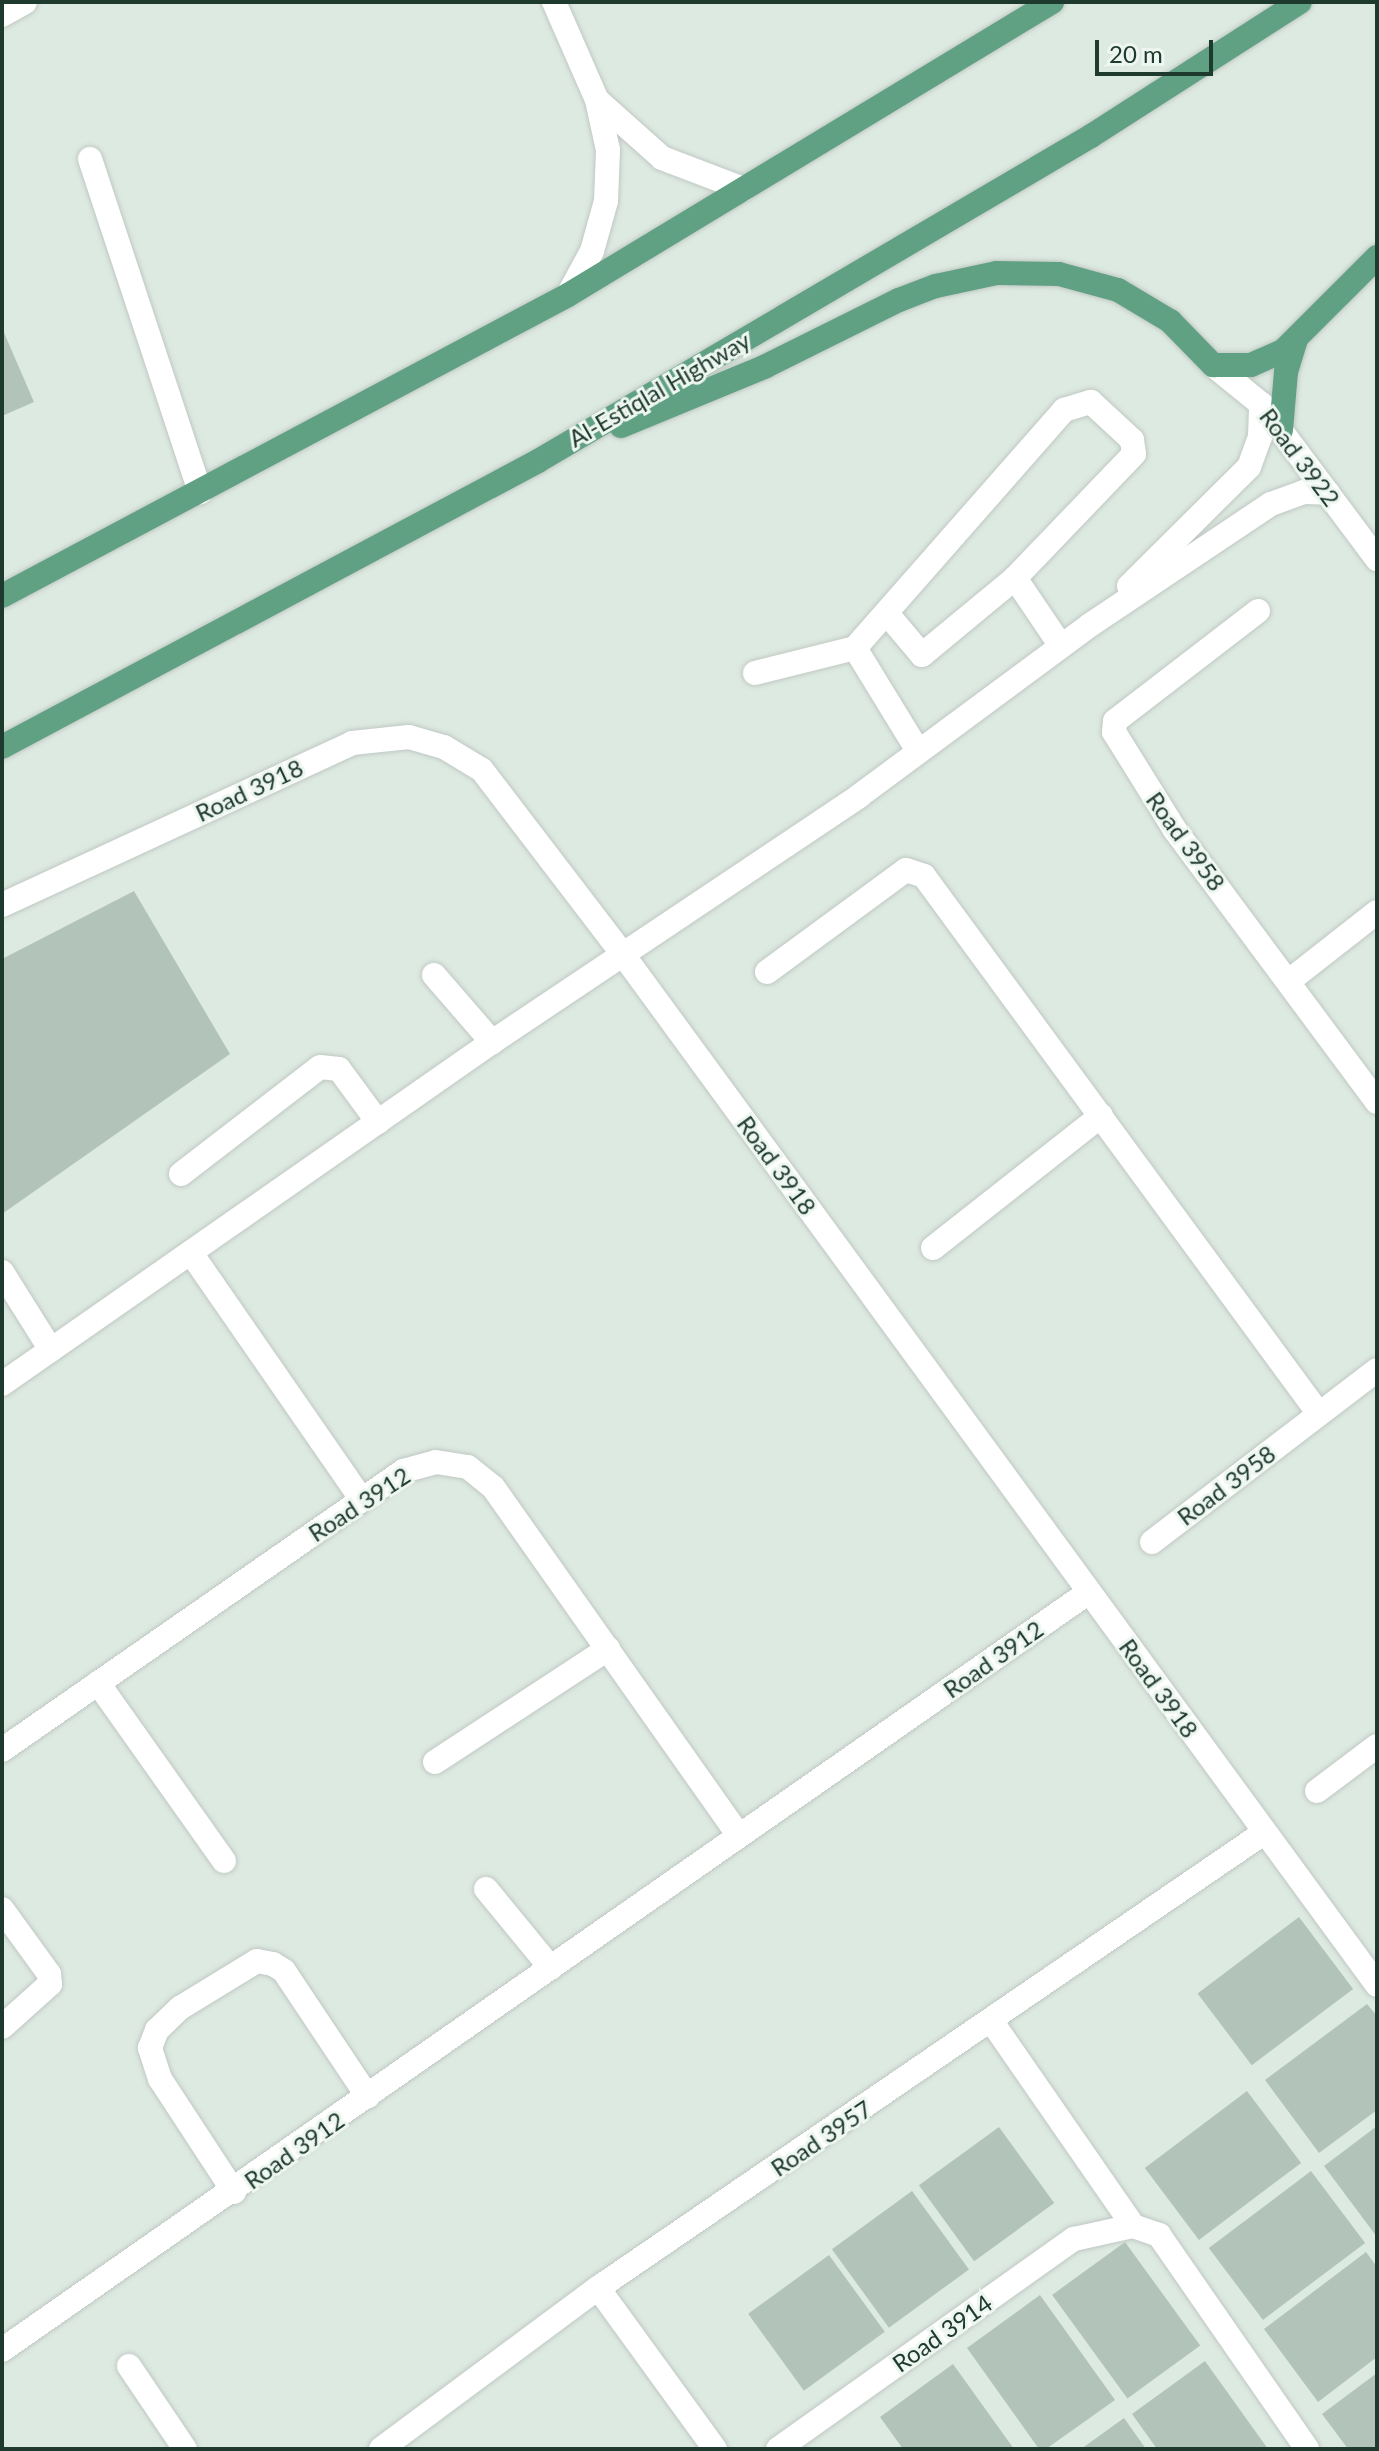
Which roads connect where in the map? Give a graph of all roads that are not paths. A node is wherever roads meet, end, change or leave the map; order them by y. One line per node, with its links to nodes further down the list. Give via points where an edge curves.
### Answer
1 (25, 2): 5 (street)
2 (554, 2): 6 (street)
3 (1052, 2): 8 (main road)
4 (1300, 2): 15 (main road, Al-Estiqlal Highway, via 1091,136)
5 (2, 15)
6 (597, 100): 8 (street, via 662,158); 10 (street, via 608,150 606,201 592,251)
7 (90, 159): 16 (street)
8 (743, 189): 10 (main road)
9 (1377, 257): 11 (main road)
10 (568, 295): 16 (main road)
11 (1297, 337): 12 (main road, via 1269,360); 14 (main road, via 1286,372)
12 (1213, 365): 13 (street, Road 3922); 15 (main road, via 1170,321 1118,290 1059,274 997,273 899,300 764,367)
13 (1261, 404): 14 (street, Road 3922); 23 (street, via 1260,437 1249,467)
14 (1281, 430): 17 (street, Road 3922)
15 (538, 461): 27 (main road, Al-Estiqlal Highway)
16 (200, 492): 20 (main road)
17 (1328, 493): 18 (street, Road 3922); 23 (street, via 1304,492 1271,504)
18 (1377, 559)
19 (1015, 578): 22 (street, via 922,655); 22 (street, via 1134,454 1132,440 1091,402 1064,410); 24 (street)
20 (2, 596)
21 (1258, 611): 34 (street, Road 3958, via 1115,721 1114,732 1175,830)
22 (889, 616): 25 (street)
23 (1090, 625): 24 (street)
24 (1061, 646): 28 (street)
25 (855, 648): 26 (street); 28 (street)
26 (755, 673)
27 (2, 747)
28 (918, 751): 31 (street)
29 (2, 905): 31 (street, Road 3918, via 352,743 409,737 444,747 482,770)
30 (1377, 912): 34 (street)
31 (624, 956): 35 (street); 49 (street, Road 3918)
32 (767, 972): 37 (street, via 906,870 917,871)
33 (434, 975): 35 (street)
34 (1289, 981): 36 (street, Road 3958)
35 (492, 1042): 38 (street)
36 (1377, 1102)
37 (1101, 1116): 40 (street); 46 (street)
38 (378, 1122): 39 (street, via 339,1069 320,1067); 41 (street)
39 (181, 1174)
40 (933, 1248)
41 (191, 1253): 43 (street); 47 (street)
42 (2, 1272): 43 (street)
43 (51, 1350): 45 (street)
44 (1377, 1370): 46 (street, Road 3958)
45 (2, 1384)
46 (1319, 1414): 48 (street, Road 3958)
47 (362, 1500): 50 (street, Road 3912, via 403,1471 436,1462 468,1467 493,1487); 51 (street, Road 3912)
48 (1152, 1542)
49 (1089, 1592): 56 (street, Road 3918); 57 (street, Road 3912)
50 (608, 1649): 54 (street); 57 (street, Road 3912)
51 (98, 1683): 53 (street, Road 3912); 58 (street)
52 (1377, 1746): 55 (street)
53 (2, 1750)
54 (435, 1762)
55 (1317, 1791)
56 (1265, 1832): 62 (street, Road 3918); 63 (street, Road 3957)
57 (738, 1834): 61 (street, Road 3912)
58 (224, 1861)
59 (486, 1889): 61 (street)
60 (2, 1909): 64 (street, via 49,1974 50,1984)
61 (551, 1968): 65 (street, Road 3912)
62 (1377, 1985)
63 (992, 2022): 67 (street); 68 (street, Road 3957)
64 (2, 2027)
65 (368, 2097): 66 (street, Road 3912); 66 (street, via 284,1971 273,1964 257,1961 180,2008 157,2030 150,2048 160,2079)
66 (234, 2192): 69 (street, Road 3912)
67 (1122, 2227): 74 (street, Road 3914, via 1074,2239); 75 (street, via 1159,2235)
68 (598, 2288): 72 (street, Road 3957); 73 (street)
69 (2, 2350)
70 (129, 2366): 71 (street)
71 (185, 2449)
72 (381, 2449)
73 (715, 2449)
74 (778, 2449)
75 (1307, 2449)

